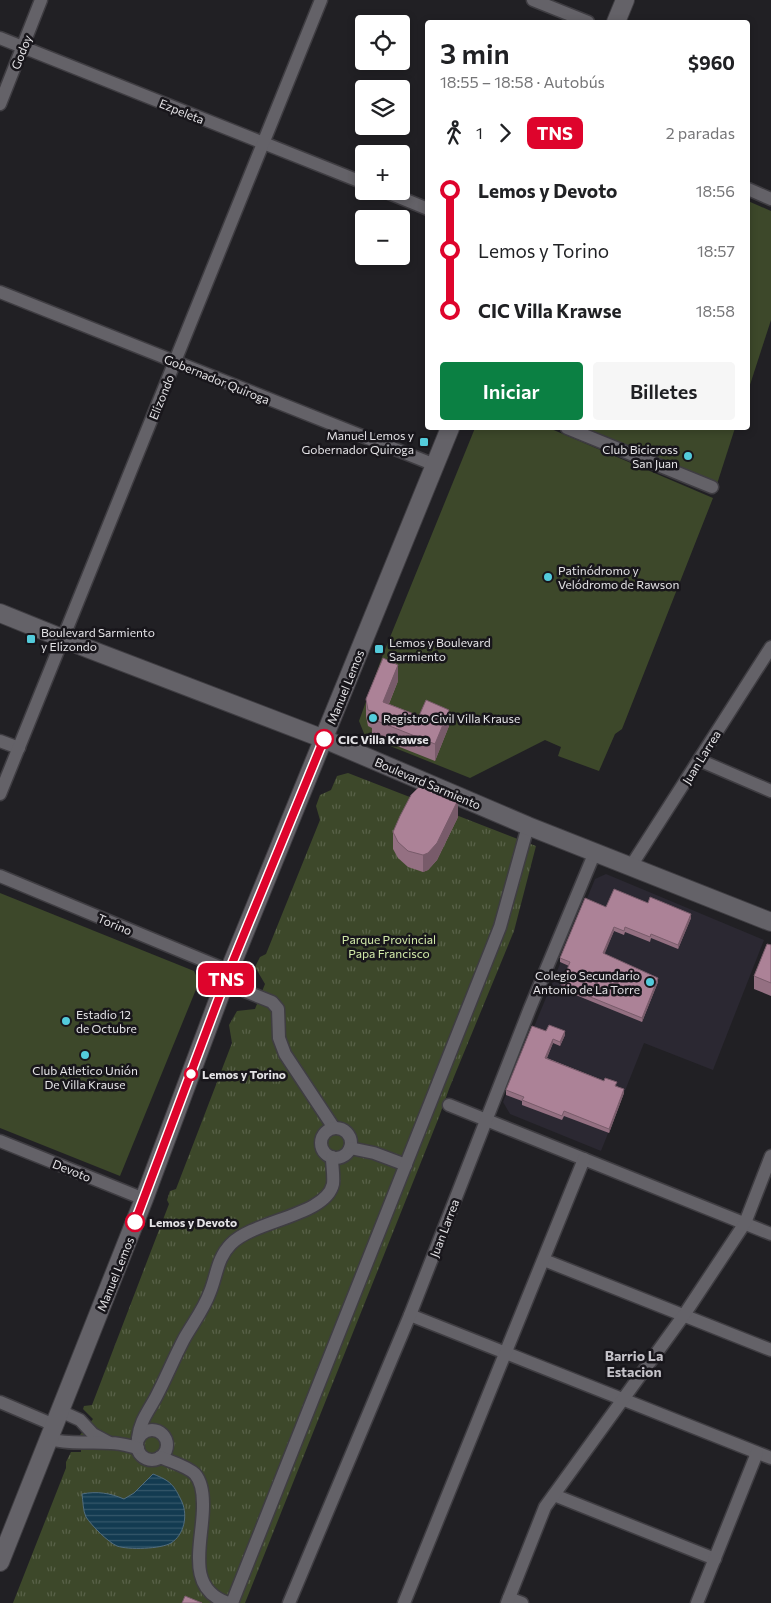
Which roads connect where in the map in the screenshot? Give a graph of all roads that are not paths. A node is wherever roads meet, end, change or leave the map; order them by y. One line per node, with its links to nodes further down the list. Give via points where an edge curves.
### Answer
1 (42, 0): 8 (street, Godoy)
2 (321, 0): 10 (street, Elizondo)
3 (533, 0): 5 (street)
4 (625, 0): 6 (main road)
5 (583, 20)
6 (617, 20)
7 (0, 38): 8 (street, Ezpeleta)
8 (23, 48): 9 (street, Godoy); 10 (street, Ezpeleta)
9 (0, 104)
10 (262, 142): 11 (street, Ezpeleta); 17 (street, Elizondo)
11 (355, 179)
12 (750, 190): 13 (street)
13 (771, 198)
14 (406, 200): 15 (street)
15 (425, 208)
16 (0, 292): 17 (street, Gobernador Quiroga)
17 (175, 362): 20 (street, Gobernador Quiroga); 23 (street, Elizondo)
18 (449, 430): 20 (main road, Manuel Lemos)
19 (572, 430): 21 (street)
20 (435, 465): 26 (main road, Manuel Lemos)
21 (712, 487)
22 (0, 613): 23 (main road, Boulevard Sarmiento)
23 (64, 640): 26 (main road, Boulevard Sarmiento); 28 (street, Elizondo)
24 (771, 647): 25 (street, Juan Larrea)
25 (765, 667): 29 (street, Juan Larrea)
26 (324, 739): 32 (main road, Boulevard Sarmiento); 37 (main road, Manuel Lemos)
27 (0, 741): 28 (street)
28 (19, 748): 31 (street, Elizondo)
29 (699, 760): 30 (street); 34 (street, Juan Larrea)
30 (771, 791)
31 (0, 794)
32 (528, 826): 33 (main road, Boulevard Sarmiento); 46 (street, via 500,927)
33 (595, 852): 34 (main road, Boulevard Sarmiento); 39 (street, Juan Larrea)
34 (631, 866): 36 (main road, Boulevard Sarmiento)
35 (0, 876): 37 (street, Torino)
36 (771, 922)
37 (229, 971): 40 (street, via 245,991 272,1002 278,1009 279,1038 285,1054); 47 (main road, Manuel Lemos)
38 (449, 1105): 39 (street)
39 (486, 1120): 44 (street); 51 (street, Juan Larrea)
40 (334, 1128): 42 (street, via 348,1134); 43 (street, via 325,1132 321,1142 323,1151)
41 (0, 1141): 47 (street, Devoto)
42 (350, 1148): 43 (street, via 340,1157); 46 (street)
43 (332, 1157): 59 (street, via 332,1185 324,1198 303,1211 240,1235 222,1255 211,1291 142,1420)
44 (584, 1159): 48 (street); 50 (street)
45 (770, 1160): 48 (street)
46 (406, 1165): 68 (street)
47 (144, 1199): 57 (main road, Manuel Lemos)
48 (745, 1223): 49 (street); 52 (street)
49 (771, 1234)
50 (544, 1260): 52 (street); 54 (street)
51 (410, 1315): 54 (street); 69 (street, Juan Larrea)
52 (684, 1315): 53 (street); 55 (street)
53 (771, 1350)
54 (506, 1353): 55 (street); 70 (street)
55 (622, 1399): 60 (street); 63 (street)
56 (0, 1402): 57 (street)
57 (54, 1425): 58 (street, via 80,1420 93,1434); 58 (street, via 58,1442); 65 (main road, Manuel Lemos)
58 (110, 1443): 59 (street)
59 (138, 1443): 61 (street, via 143,1457); 61 (street, via 142,1434 151,1430 160,1433 167,1446)
60 (757, 1453): 62 (street); 64 (street)
61 (160, 1457): 67 (street, via 190,1470 200,1484 203,1521 198,1564 200,1576 210,1593)
62 (771, 1458)
63 (554, 1495): 64 (street); 66 (street, via 545,1507)
64 (715, 1559): 72 (street)
65 (0, 1562)
66 (508, 1600): 71 (street)
67 (228, 1603)
68 (232, 1603)
69 (290, 1603)
70 (404, 1603)
71 (522, 1603)
72 (697, 1603)

